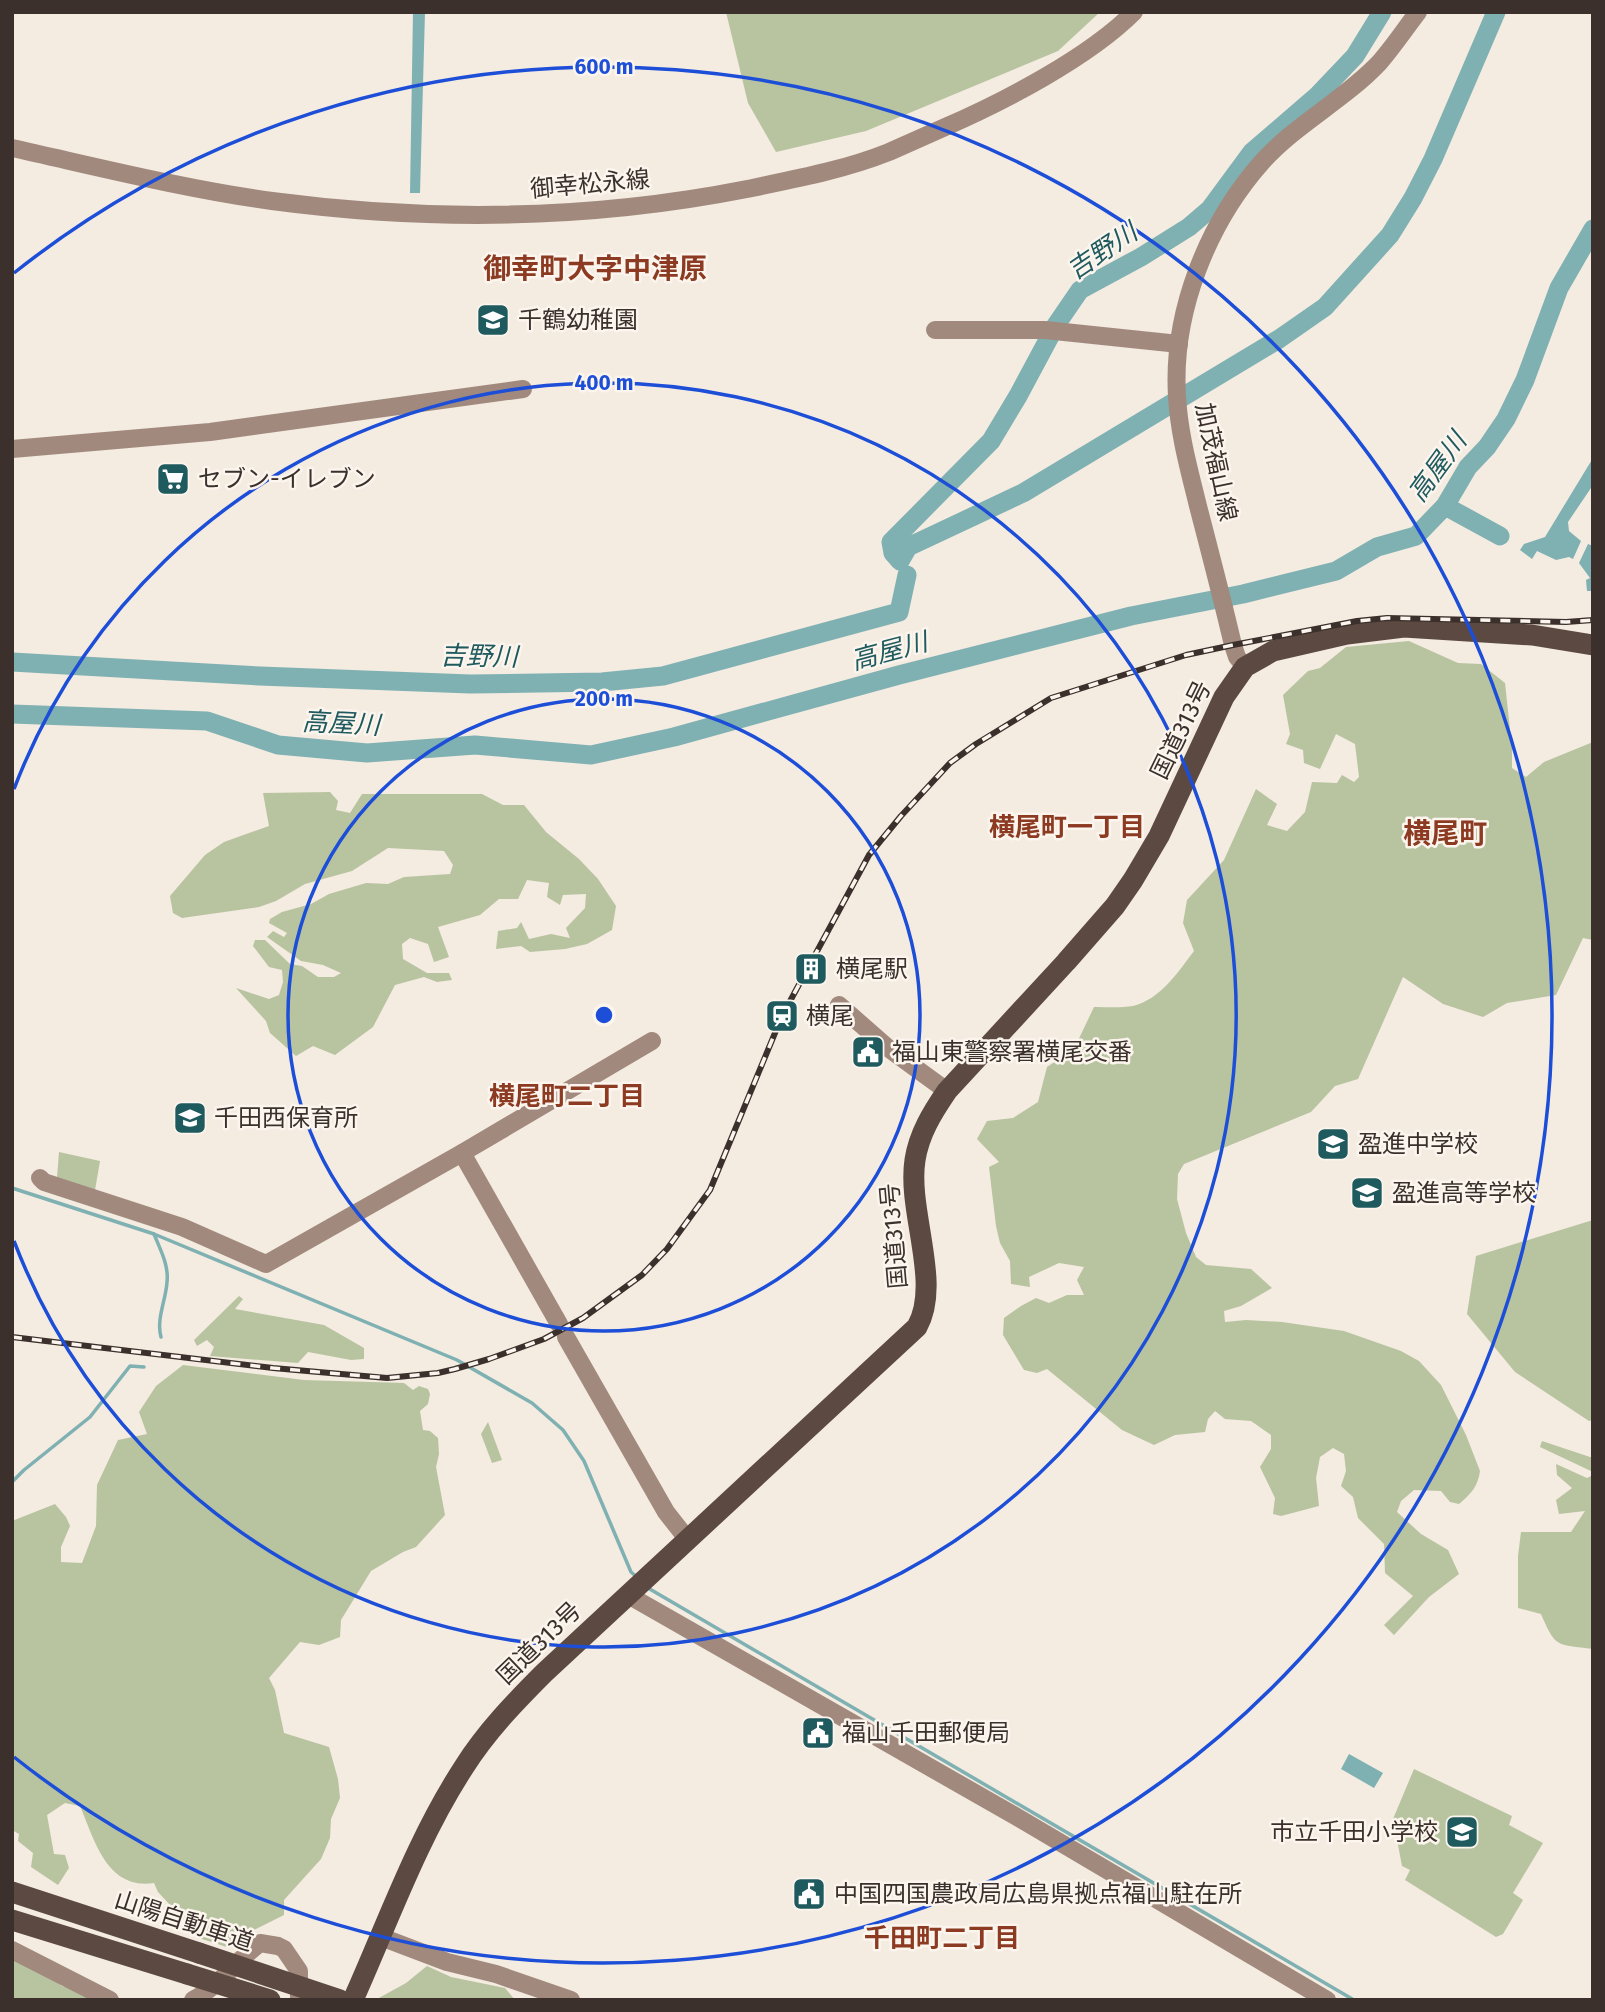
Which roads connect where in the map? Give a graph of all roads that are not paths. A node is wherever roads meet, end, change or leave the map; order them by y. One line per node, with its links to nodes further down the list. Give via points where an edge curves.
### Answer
1 (1133, 12): 3 (street, 御幸松永線, via 1069,61 981,112 887,153 807,177 628,209 513,215 362,211 181,185)
2 (1418, 12): 5 (street, 加茂福山線, via 1378,63 1291,135 1237,194 1201,260)
3 (12, 148)
4 (934, 330): 5 (street, via 1045,330)
5 (1179, 344): 9 (street, 加茂福山線, via 1182,443 1237,657)
6 (523, 389): 7 (street, via 210,432)
7 (12, 449)
8 (1593, 645): 9 (highway, 国道313号, via 1532,635 1404,627 1356,632 1273,651)
9 (1245, 667): 12 (highway, 国道313号, via 1224,697 1168,817 1115,906)
10 (839, 1005): 12 (street)
11 (652, 1041): 13 (street)
12 (947, 1091): 15 (highway, 国道313号, via 921,1135 915,1159 915,1200 926,1287 917,1327)
13 (462, 1153): 14 (street, via 266,1264 182,1227); 15 (street, via 666,1512)
14 (40, 1178)
15 (688, 1540): 16 (highway, 国道313号)
16 (638, 1586): 19 (highway, 国道313号, via 522,1695 463,1767 423,1840); 29 (street)
17 (12, 1892): 26 (highway, 山陽自動車道, bridge)
18 (12, 1920): 24 (highway, 山陽自動車道, bridge)
19 (381, 1937): 21 (street, via 447,1962 496,1974); 27 (highway, 国道313号)
20 (12, 1950): 22 (street)
21 (527, 1992): 28 (street)
22 (110, 2000)
23 (193, 2000): 25 (street, via 209,1991 260,1943 284,1949 299,1971)
24 (270, 2000)
25 (299, 2000)
26 (340, 2000)
27 (353, 2000)
28 (571, 2000)
29 (1327, 2000)

